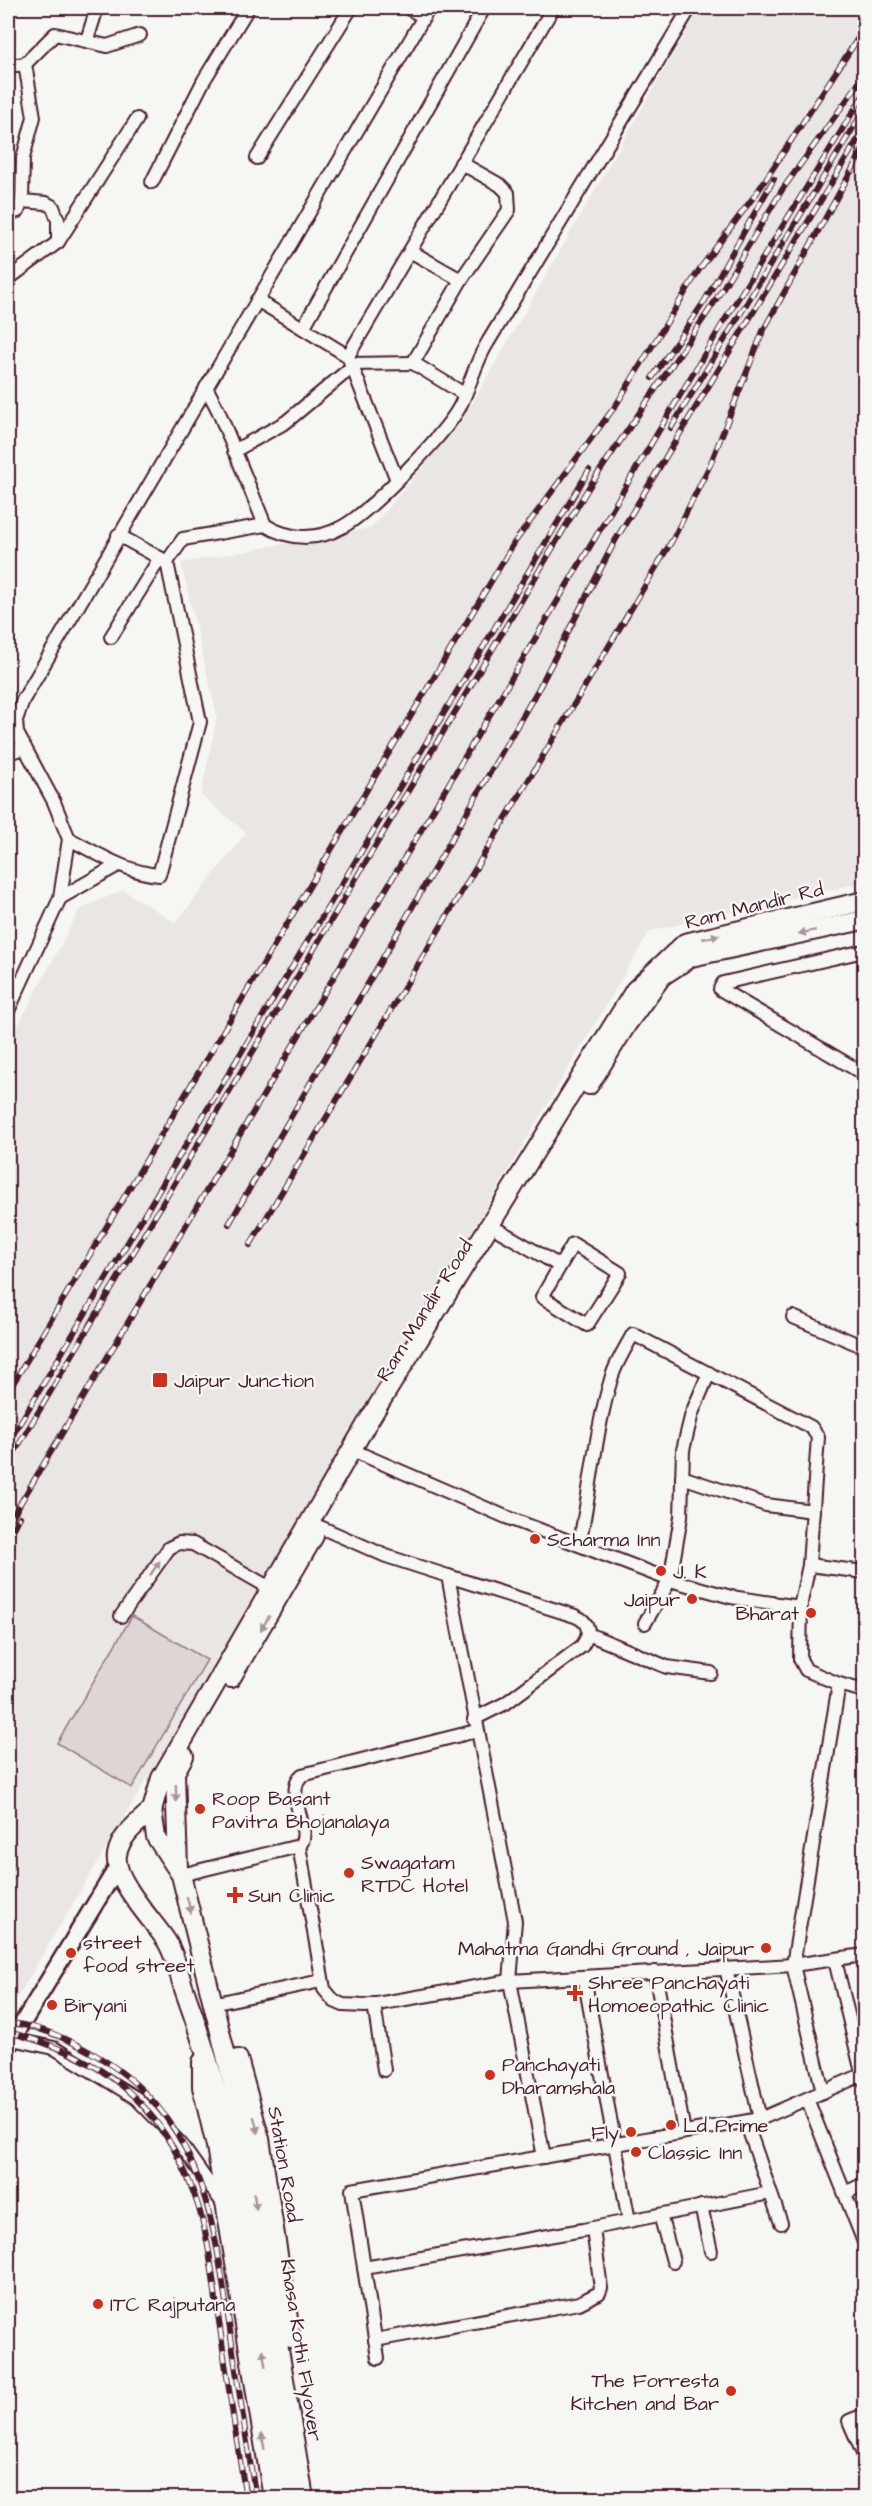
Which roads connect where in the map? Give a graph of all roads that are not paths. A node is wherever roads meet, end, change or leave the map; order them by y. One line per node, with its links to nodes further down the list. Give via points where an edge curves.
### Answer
1 (97, 8): 10 (street)
2 (248, 8): 16 (street, via 204,80)
3 (351, 8): 14 (street)
4 (408, 8): 8 (street)
5 (484, 8): 24 (street)
6 (553, 8): 15 (street)
7 (690, 8): 28 (street, via 486,344)
8 (427, 12): 23 (street)
9 (140, 36): 10 (street, via 107,46)
10 (87, 40): 11 (street, via 55,34)
11 (25, 64): 12 (street); 17 (street, via 34,117 23,158)
12 (8, 66)
13 (137, 119): 19 (street)
14 (257, 158)
15 (462, 163): 20 (street); 22 (street, via 500,185 510,201 509,210)
16 (152, 182)
17 (22, 201): 18 (street, via 18,211); 19 (street, via 53,207 58,220)
18 (8, 214)
19 (58, 242): 21 (street)
20 (410, 250): 22 (street); 25 (street)
21 (8, 279)
22 (461, 280): 26 (street)
23 (257, 300): 24 (street); 27 (street)
24 (303, 328): 25 (street)
25 (350, 363): 26 (street); 29 (street, via 286,422); 30 (street)
26 (413, 363): 28 (street)
27 (206, 387): 29 (street); 32 (street)
28 (464, 394): 30 (street, via 450,421)
29 (234, 451): 31 (street)
30 (397, 480): 31 (street, via 344,527 321,536 295,537)
31 (265, 525): 33 (street, via 183,539)
32 (118, 535): 33 (street); 35 (street, via 23,700 15,720)
33 (164, 560): 34 (street); 38 (street, via 200,722 159,874)
34 (111, 636)
35 (25, 748): 36 (street); 37 (street)
36 (8, 753)
37 (69, 839): 38 (street); 39 (street)
38 (118, 865): 39 (street)
39 (60, 898): 44 (street)
40 (864, 901): 43 (main road, Ram Mandir Rd, one-way to 40, via 685,943)
41 (864, 920): 46 (main road, Ram Mandir Road, one-way to 46, via 691,957 662,976 627,1024)
42 (864, 951): 45 (street, via 723,983 720,988)
43 (635, 990): 60 (main road, Ram Mandir Road)
44 (8, 1011)
45 (864, 1074)
46 (500, 1231): 47 (street); 51 (main road, Ram Mandir Road)
47 (560, 1266): 47 (street, via 573,1244 620,1273 588,1325 542,1297)
48 (793, 1317): 49 (street)
49 (864, 1347)
50 (709, 1373): 52 (street, via 692,1413 683,1450); 53 (street, via 811,1427 818,1437); 55 (street, via 633,1334 613,1373 596,1437 592,1483)
51 (361, 1454): 54 (main road, Ram Mandir Road); 55 (street)
52 (682, 1478): 53 (street, via 766,1505); 59 (street, via 681,1517)
53 (813, 1511): 56 (street)
54 (320, 1527): 58 (street, via 386,1556); 72 (main road, Ram Mandir Road, one-way to 72, via 176,1772)
55 (579, 1545): 59 (street)
56 (809, 1565): 57 (street); 61 (street)
57 (864, 1572)
58 (448, 1576): 64 (street, via 575,1616 586,1623); 68 (street)
59 (670, 1580): 61 (street, via 731,1597 800,1607); 63 (street)
60 (270, 1588): 62 (street, one-way to 60, via 165,1552 179,1543 194,1544); 69 (main road, Ram Mandir Road, via 161,1778)
61 (801, 1603): 66 (street, via 800,1659 813,1675)
62 (122, 1616)
63 (645, 1623)
64 (588, 1634): 65 (street, via 668,1667); 68 (street, via 582,1646)
65 (711, 1673)
66 (839, 1684): 67 (street); 75 (street)
67 (864, 1690)
68 (475, 1725): 70 (street, via 302,1775 296,1780 295,1789 304,1835); 80 (street, via 515,1921)
69 (153, 1809): 71 (main road, via 123,1840 117,1854); 72 (main road, Station Road, via 156,1838)
70 (299, 1846): 72 (street); 79 (street)
71 (118, 1866): 84 (main road, via 128,1887 168,1943); 85 (street)
72 (179, 1872): 81 (main road, Station Road, one-way to 81)
73 (864, 1955): 74 (street)
74 (835, 1960): 75 (street); 88 (street)
75 (793, 1965): 76 (street); 89 (street)
76 (726, 1968): 77 (street); 91 (street)
77 (655, 1972): 78 (street); 93 (street)
78 (584, 1977): 80 (street); 94 (street)
79 (321, 1981): 81 (street); 82 (street, via 334,2001 343,2005)
80 (510, 1981): 82 (street); 95 (street)
81 (212, 2004): 83 (main road, Station Road)
82 (374, 2004): 87 (street)
83 (220, 2033): 86 (main road, Khasa Kothi Flyover); 116 (main road, Station Road, one-way to 116, via 240,2061 260,2139)
84 (202, 2040): 86 (main road, Khasa Kothi Flyover); 100 (main road, via 202,2087)
85 (10, 2043): 100 (street, via 54,2049 136,2098 180,2143)
86 (219, 2065): 114 (main road, Khasa Kothi Flyover, one-way to 86); 115 (main road, Khasa Kothi Flyover, one-way to 115, via 244,2137)
87 (384, 2070)
88 (864, 2077): 89 (street)
89 (823, 2092): 90 (street)
90 (807, 2099): 91 (street); 98 (street)
91 (760, 2119): 92 (street)
92 (746, 2122): 93 (street); 97 (street)
93 (684, 2132): 94 (street)
94 (616, 2144): 95 (street); 102 (street)
95 (544, 2157): 108 (street, via 352,2190)
96 (864, 2184): 98 (street)
97 (770, 2193): 99 (street); 103 (street)
98 (845, 2193): 105 (street)
99 (701, 2206): 101 (street); 106 (street)
100 (226, 2208): 113 (main road, one-way to 100)
101 (660, 2215): 102 (street); 107 (street)
102 (629, 2221): 104 (street)
103 (781, 2223)
104 (593, 2229): 108 (street); 109 (street, via 602,2288 599,2293 579,2302)
105 (864, 2242)
106 (711, 2251)
107 (673, 2261)
108 (364, 2268): 109 (street)
109 (375, 2340): 110 (street)
110 (378, 2358)
111 (864, 2415): 112 (street, via 849,2421)
112 (864, 2456)
113 (273, 2499)
114 (288, 2499)
115 (304, 2499)
116 (315, 2499)

